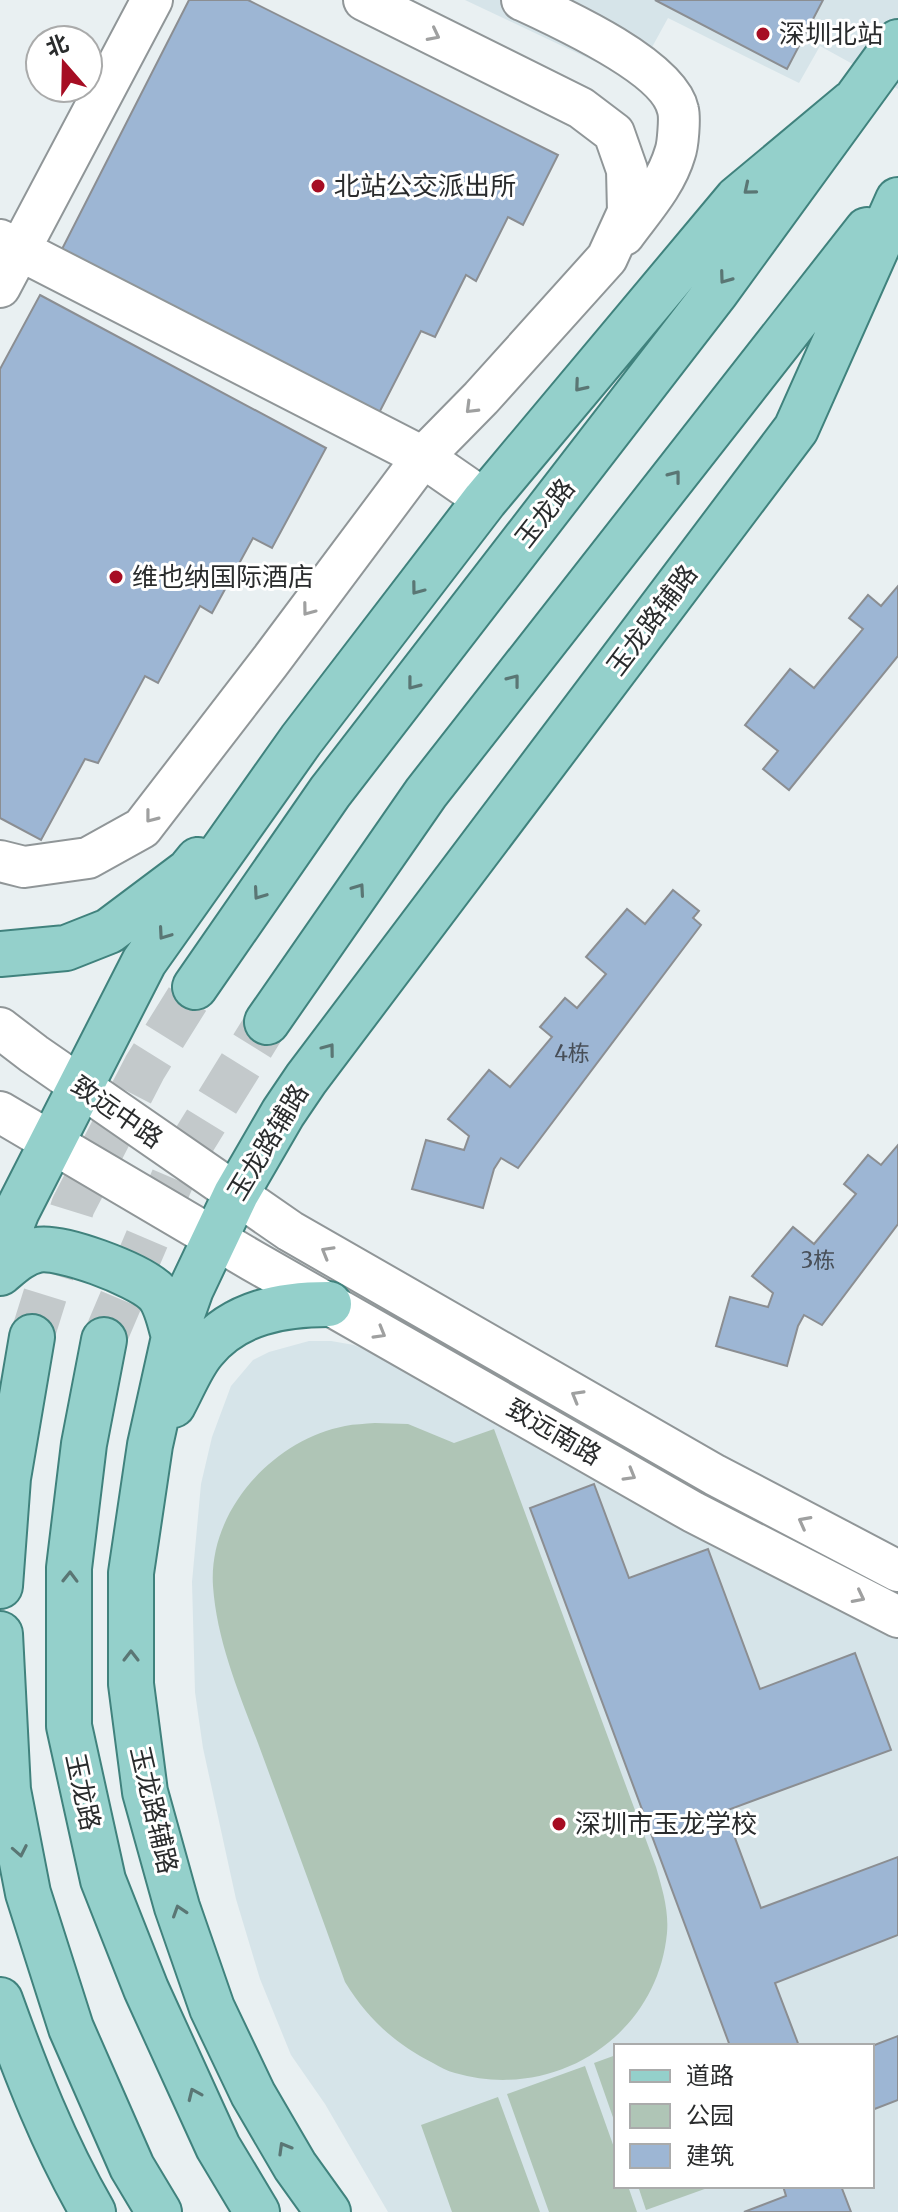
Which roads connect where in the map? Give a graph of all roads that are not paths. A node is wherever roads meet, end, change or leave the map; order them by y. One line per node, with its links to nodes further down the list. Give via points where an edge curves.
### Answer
1 (152, 0): 8 (street)
2 (364, 0): 9 (street, one-way to 9, via 581,108 614,133 627,170 628,212)
3 (522, 0): 9 (street, via 639,62 663,84 678,110 676,151 662,184)
4 (898, 42): 5 (main road, 玉龙路)
5 (861, 91): 12 (main road, one-way to 12, via 737,199); 16 (main road, 玉龙路, one-way to 16, via 716,292 330,792)
6 (898, 190): 17 (main road, one-way to 6, via 426,793)
7 (898, 200): 22 (main road, 玉龙路辅路, one-way to 7, via 306,1079 796,429)
8 (10, 245): 10 (street); 11 (street)
9 (607, 258): 11 (street, one-way to 11)
10 (0, 287)
11 (423, 457): 12 (street); 14 (street, one-way to 14, via 142,828 88,858 24,867)
12 (485, 500): 13 (main road, one-way to 13)
13 (301, 740): 15 (main road, via 189,871 109,931 66,948); 19 (main road, one-way to 19, via 144,962)
14 (0, 861)
15 (0, 954)
16 (195, 987)
17 (267, 1022)
18 (0, 1028): 19 (street, 致远中路)
19 (80, 1086): 21 (main road); 22 (street, 致远中路)
20 (0, 1112): 21 (street)
21 (51, 1142): 23 (street); 24 (main road)
22 (236, 1194): 23 (main road, 玉龙路辅路); 31 (street, 致远南路, one-way to 22, via 715,1475 290,1231)
23 (215, 1238): 26 (street, 致远南路); 28 (main road, 玉龙路辅路)
24 (0, 1253)
25 (0, 1273): 28 (main road, via 20,1255 41,1249 120,1270 157,1292)
26 (329, 1304): 30 (main road, via 276,1308 231,1324 203,1350); 33 (street, 致远南路, one-way to 33, via 693,1512)
27 (32, 1337): 32 (main road, via 8,1478)
28 (174, 1337): 30 (main road, 玉龙路辅路)
29 (104, 1340): 38 (main road, 玉龙路, one-way to 29, via 218,2147 103,1880 69,1726 69,1568)
30 (150, 1445): 39 (main road, 玉龙路辅路, one-way to 30, via 253,2094 212,2008 145,1792 131,1684 131,1573)
31 (898, 1571)
32 (0, 1586)
33 (898, 1617)
34 (0, 1634): 37 (main road, one-way to 37, via 8,1790 28,1893 71,2028 132,2167)
35 (0, 2000): 36 (main road, via 42,2108)
36 (93, 2212)
37 (159, 2212)
38 (257, 2212)
39 (328, 2212)

